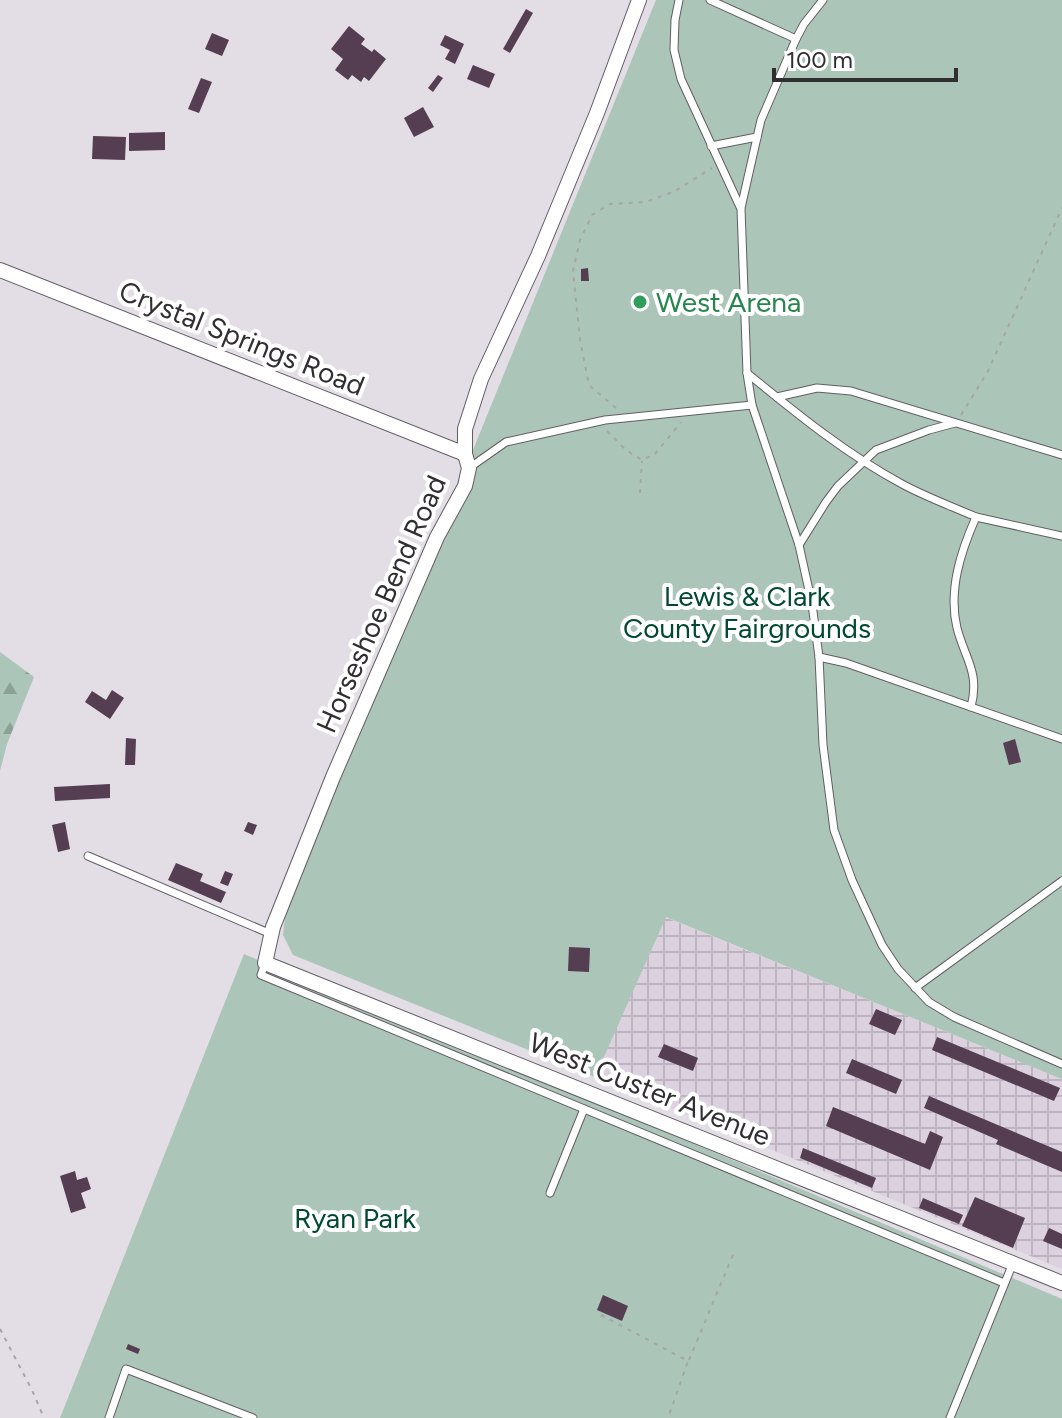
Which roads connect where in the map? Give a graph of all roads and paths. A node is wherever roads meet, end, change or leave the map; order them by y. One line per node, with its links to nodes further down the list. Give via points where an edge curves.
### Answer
1 (639, 0): 21 (street, Horseshoe Bend Road, via 544,242 481,379 465,429)
2 (679, 0): 7 (lane, via 674,50)
3 (710, 0): 5 (lane)
4 (823, 0): 5 (lane)
5 (796, 39): 6 (lane)
6 (757, 137): 7 (lane); 10 (lane)
7 (711, 146): 8 (lane)
8 (719, 163): 10 (lane); 16 (path, via 646,202 610,204 592,215 580,240 573,271 589,385)
9 (1062, 208): 18 (path, via 988,371)
10 (741, 209): 12 (lane)
11 (0, 270): 21 (street, Crystal Springs Road)
12 (747, 373): 13 (lane); 14 (lane)
13 (777, 397): 18 (lane, via 817,388 851,391); 22 (lane)
14 (752, 405): 15 (lane); 26 (lane)
15 (690, 412): 16 (lane); 20 (path, via 655,454)
16 (631, 417): 17 (lane)
17 (598, 422): 20 (path); 21 (lane, via 506,442)
18 (957, 423): 19 (lane); 22 (lane, via 897,441)
19 (1062, 455)
20 (642, 460): 23 (path)
21 (467, 461): 32 (street, Horseshoe Bend Road, via 465,486 437,537 333,777)
22 (863, 461): 24 (lane); 26 (lane, via 832,494)
23 (640, 493)
24 (976, 517): 25 (lane); 28 (lane, via 955,578 954,609 975,685)
25 (1062, 536)
26 (799, 545): 27 (lane)
27 (819, 657): 28 (lane); 34 (lane, via 834,830 882,945)
28 (971, 707): 29 (lane)
29 (1062, 739)
30 (88, 856): 32 (lane)
31 (1062, 881): 34 (lane)
32 (271, 934): 33 (street)
33 (265, 963): 36 (lane, via 261,975); 39 (street, West Custer Avenue)
34 (915, 988): 35 (lane, via 954,1017)
35 (1062, 1064)
36 (584, 1109): 37 (lane); 40 (lane)
37 (550, 1193)
38 (735, 1250): 44 (path)
39 (1013, 1263): 40 (lane); 41 (street, West Custer Avenue)
40 (1004, 1283): 49 (lane)
41 (1062, 1283)
42 (601, 1315): 44 (path)
43 (0, 1329): 45 (path)
44 (688, 1361): 48 (path)
45 (44, 1418)
46 (109, 1418): 47 (lane, via 126,1369)
47 (253, 1418)
48 (668, 1418)
49 (950, 1418)

